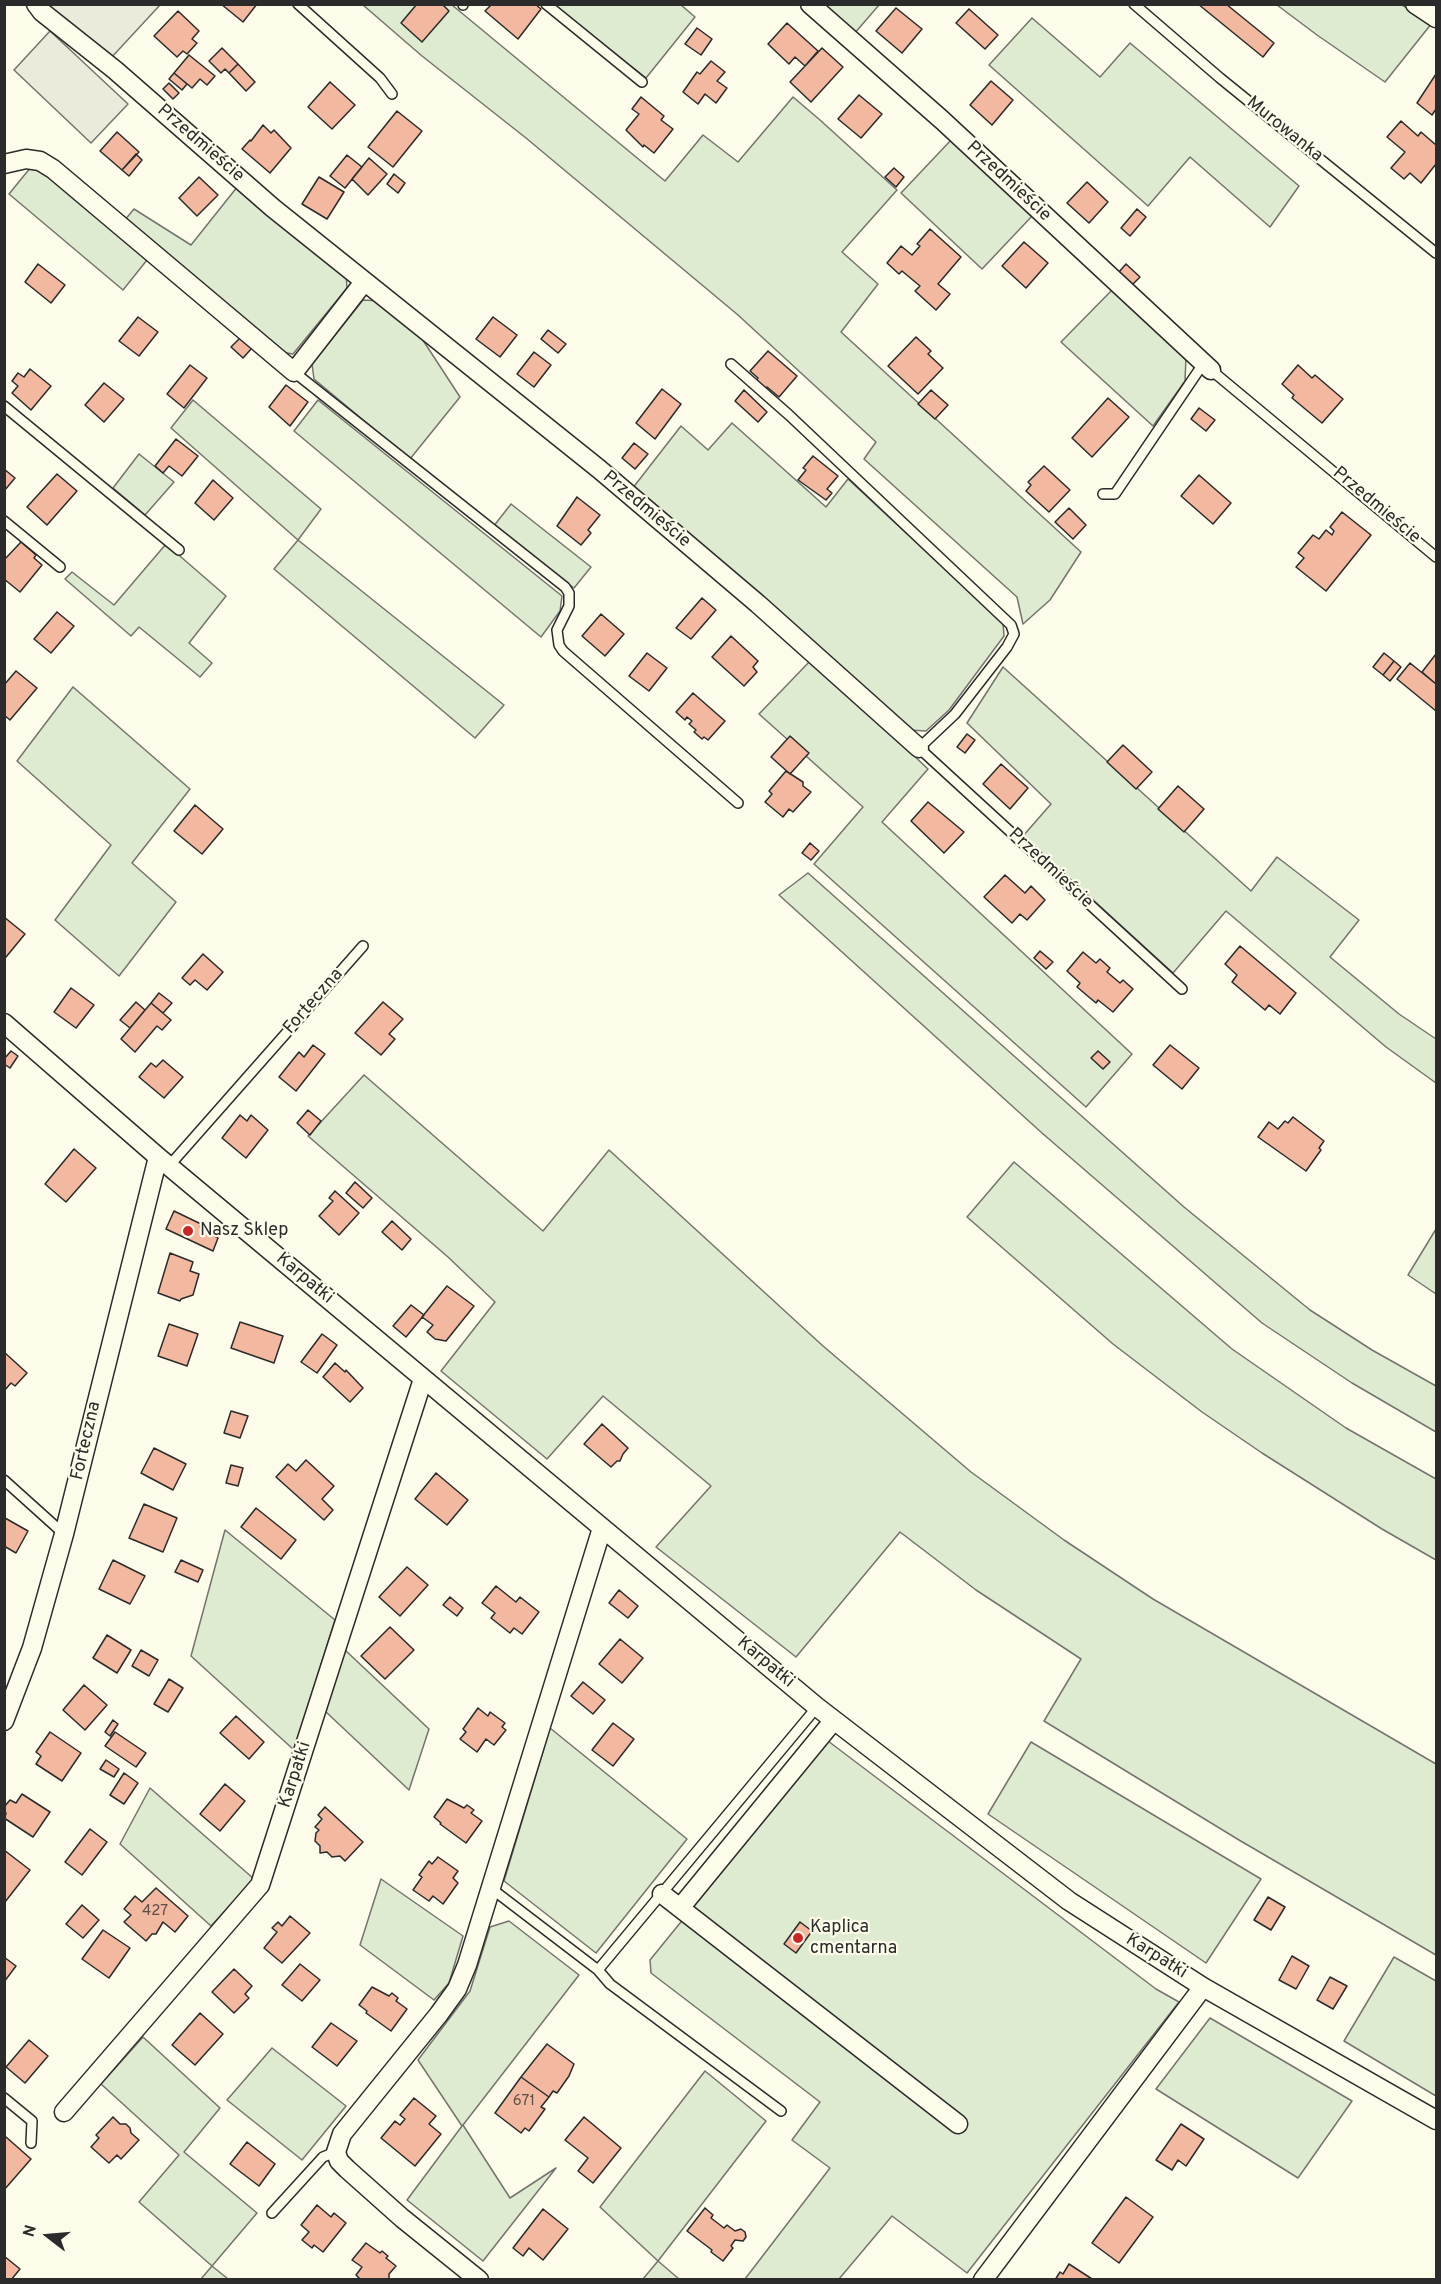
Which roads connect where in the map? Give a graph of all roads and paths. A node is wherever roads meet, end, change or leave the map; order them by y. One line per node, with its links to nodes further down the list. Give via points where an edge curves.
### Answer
1 (36, 4): 12 (street, Przedmieście)
2 (298, 4): 9 (lane, via 380,78)
3 (546, 4): 8 (lane)
4 (810, 4): 14 (street, Przedmieście, via 942,120)
5 (1134, 4): 11 (lane, Murowanka)
6 (1415, 4): 7 (street)
7 (1437, 18)
8 (642, 82)
9 (392, 94)
10 (4, 164): 15 (street, via 26,159 53,169)
11 (1437, 253)
12 (364, 282): 15 (street); 22 (street, Przedmieście, via 599,469)
13 (731, 364): 22 (lane, via 1011,625 1014,634 1007,647 955,714)
14 (1207, 367): 17 (lane, via 1115,494); 20 (lane, Przedmieście)
15 (294, 372): 23 (lane, via 565,587 569,606 557,630 563,651)
16 (4, 406): 19 (lane)
17 (1103, 494)
18 (4, 521): 21 (lane)
19 (179, 550)
20 (1437, 557)
21 (60, 567)
22 (919, 748): 25 (lane, Przedmieście)
23 (738, 803)
24 (363, 946): 27 (lane, Forteczna)
25 (1182, 989)
26 (4, 1023): 27 (street, Karpatki)
27 (164, 1161): 28 (street, Karpatki); 31 (street, Forteczna)
28 (423, 1379): 30 (street, Karpatki); 42 (street, Karpatki, via 260,1885)
29 (4, 1480): 31 (lane)
30 (602, 1528): 32 (street, Karpatki); 35 (street)
31 (64, 1534): 34 (street, Forteczna, via 32,1648)
32 (817, 1707): 33 (street, Karpatki); 36 (lane)
33 (834, 1720): 37 (street); 39 (street, Karpatki, via 1069,1901)
34 (4, 1721)
35 (492, 1889): 38 (lane); 46 (street, via 457,1989 342,2134)
36 (662, 1894): 37 (street); 38 (lane)
37 (680, 1908): 44 (street)
38 (598, 1970): 41 (lane, via 610,1984)
39 (1203, 1987): 43 (street); 49 (street, Karpatki)
40 (4, 2098): 45 (lane, via 32,2121)
41 (781, 2111)
42 (64, 2112)
43 (1437, 2120)
44 (958, 2124)
45 (30, 2143)
46 (336, 2152): 47 (lane, via 323,2157); 48 (street, via 347,2169)
47 (272, 2213)
48 (479, 2280)
49 (983, 2280)

